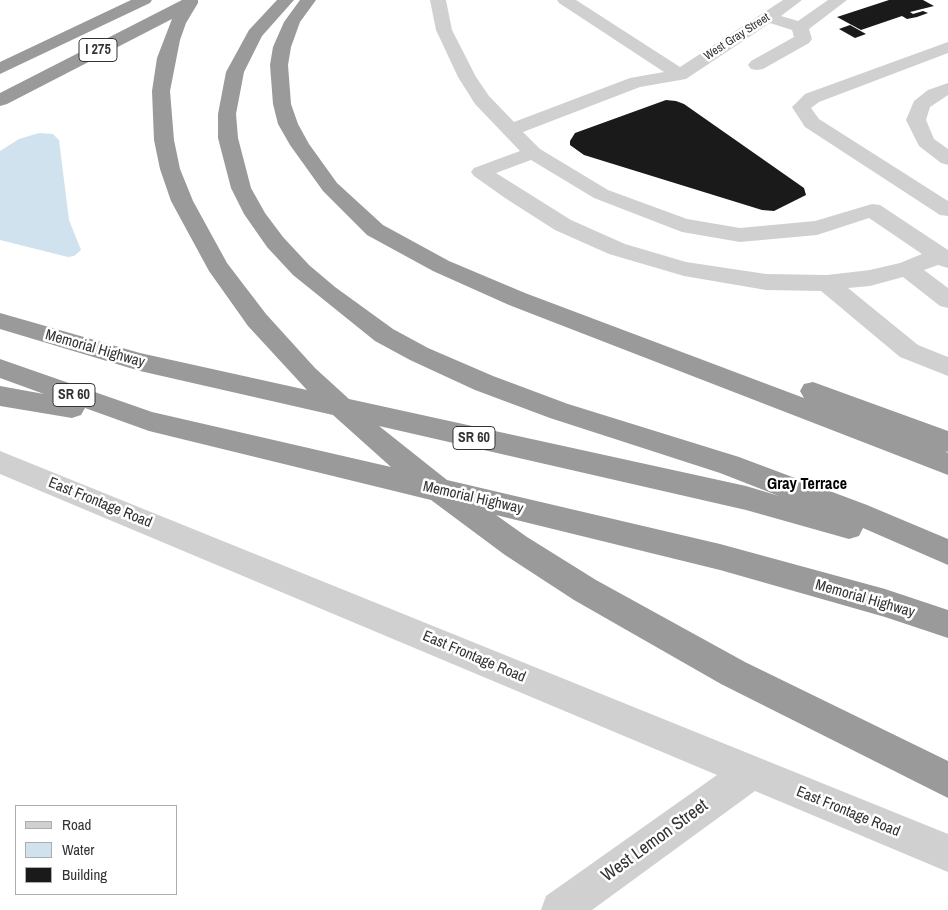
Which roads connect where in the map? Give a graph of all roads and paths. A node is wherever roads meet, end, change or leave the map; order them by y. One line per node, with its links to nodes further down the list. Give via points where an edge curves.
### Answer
1 (144, 0): 15 (highway, I 275)
2 (190, 0): 41 (highway, via 166,58 161,91 161,116 170,169 182,201 218,266 257,320 306,374 414,471 516,546 585,590 733,673)
3 (197, 0): 19 (highway, I 275)
4 (286, 0): 37 (highway, via 255,34 235,72 227,114 228,138 241,188 255,214 275,242 327,292 384,335 484,384 729,465 857,513)
5 (308, 0): 21 (highway, via 292,22 278,65 282,104 288,124)
6 (438, 0): 20 (street, via 444,30 467,77 482,100)
7 (565, 0): 13 (street)
8 (794, 0): 10 (street, West Gray Street)
9 (839, 0): 11 (street)
10 (768, 17): 11 (street); 17 (street, West Gray Street)
11 (800, 28): 14 (street, via 803,39)
12 (946, 50): 24 (street, via 812,98 801,107 812,124)
13 (646, 53): 16 (street, via 634,67); 17 (street)
14 (757, 65)
15 (0, 69)
16 (622, 73)
17 (680, 75): 20 (street, via 636,82)
18 (948, 89): 23 (street, via 935,94 921,106 916,120 926,142)
19 (0, 100)
20 (510, 130): 22 (street)
21 (300, 145): 34 (highway, via 349,192 425,240 486,267); 36 (highway, via 330,187 375,230 441,266 517,299)
22 (534, 153): 25 (street, via 601,194 682,225 740,235 817,228 872,210); 27 (street, via 481,172 563,225 617,249 684,269 766,282)
23 (948, 159)
24 (948, 210)
25 (944, 258): 26 (street)
26 (907, 269): 27 (street); 28 (street)
27 (827, 283): 30 (street, via 909,351)
28 (948, 300)
29 (0, 321): 38 (highway, Memorial Highway / SR 60, via 140,362 746,498)
30 (948, 367)
31 (0, 368): 33 (highway, Memorial Highway / SR 60)
32 (0, 396): 33 (highway)
33 (149, 421): 39 (highway, Memorial Highway / SR 60, via 720,557)
34 (948, 442)
35 (0, 462): 40 (street, East Frontage Road)
36 (948, 464)
37 (948, 552)
38 (948, 557)
39 (948, 624)
40 (751, 772): 42 (street, East Frontage Road); 43 (street, West Lemon Street)
41 (948, 780)
42 (948, 853)
43 (560, 910)

